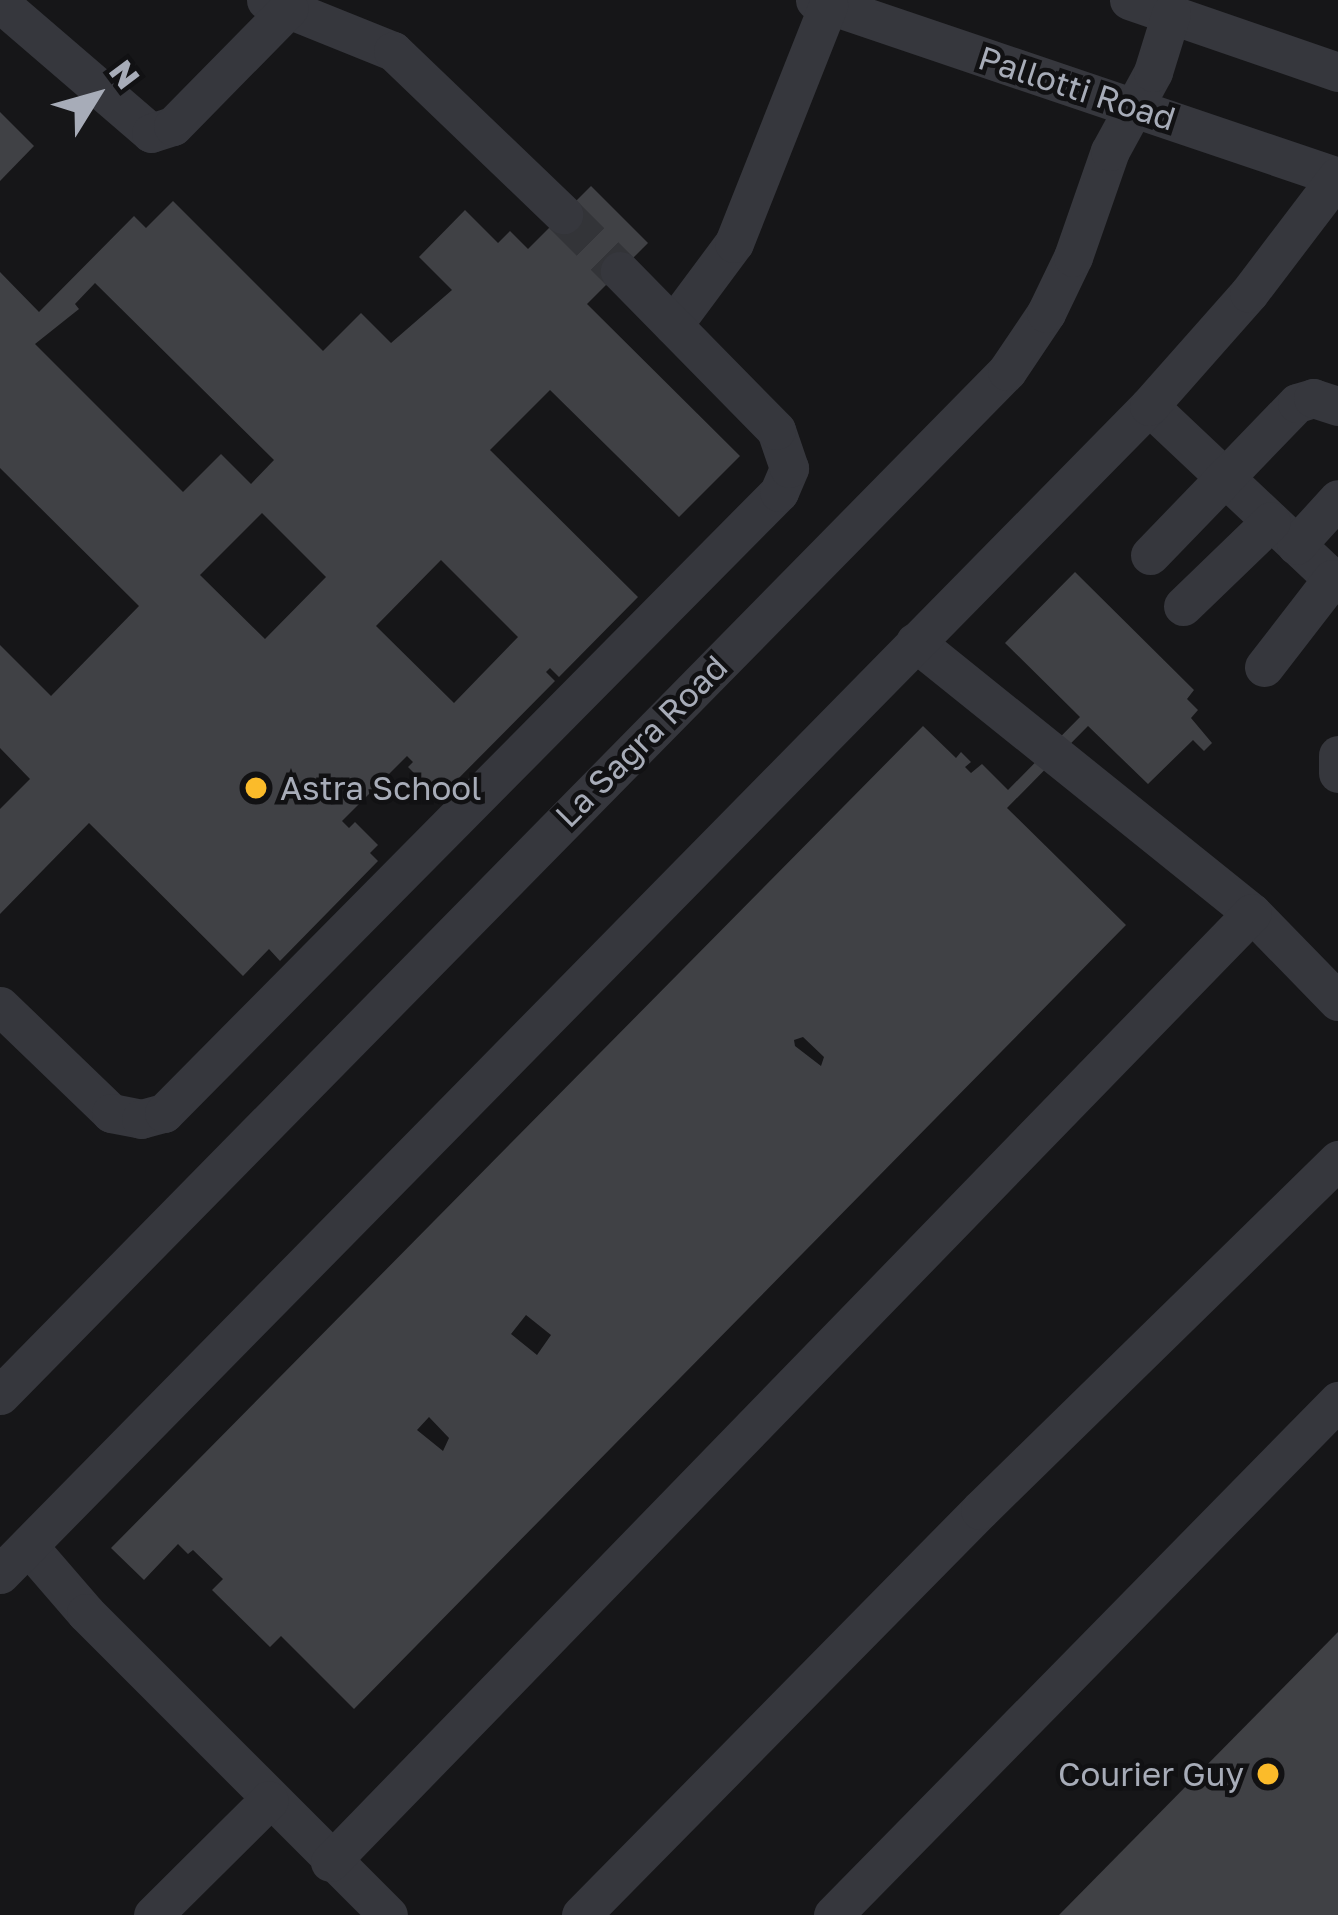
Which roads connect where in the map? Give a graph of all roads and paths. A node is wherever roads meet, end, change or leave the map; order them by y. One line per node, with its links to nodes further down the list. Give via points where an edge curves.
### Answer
1 (1129, 0): 5 (street)
2 (822, 2): 7 (street, Pallotti Road); 11 (street, via 734,243)
3 (0, 3): 4 (street, via 151,133 173,126)
4 (277, 4): 9 (street, via 393,51)
5 (1171, 14): 6 (street); 7 (street, La Sagra Road)
6 (1338, 72)
7 (1132, 111): 8 (street, Pallotti Road); 28 (street, La Sagra Road, via 1055,294 1007,371)
8 (1338, 177): 12 (street)
9 (563, 214)
10 (620, 271): 11 (street)
11 (674, 325): 26 (street, via 784,442 789,468 778,492 223,1055 164,1113 126,1118 99,1104)
12 (1149, 406): 14 (street); 20 (street)
13 (1338, 406): 14 (street, via 1305,398)
14 (1225, 478): 16 (street); 17 (street)
15 (1338, 499): 16 (street)
16 (1284, 533): 18 (street); 19 (street)
17 (1150, 555)
18 (1335, 582): 21 (street)
19 (1183, 606)
20 (915, 642): 24 (street); 30 (street)
21 (1264, 668)
22 (1338, 755): 23 (street)
23 (1338, 773)
24 (1252, 913): 25 (street); 33 (street)
25 (1338, 1000)
26 (0, 1006)
27 (1338, 1160): 36 (street)
28 (0, 1395)
29 (1338, 1401): 37 (street)
30 (29, 1547): 31 (street); 32 (street)
31 (0, 1574)
32 (269, 1799): 33 (street); 34 (street)
33 (331, 1862): 35 (street)
34 (153, 1915)
35 (388, 1915)
36 (581, 1915)
37 (833, 1915)

